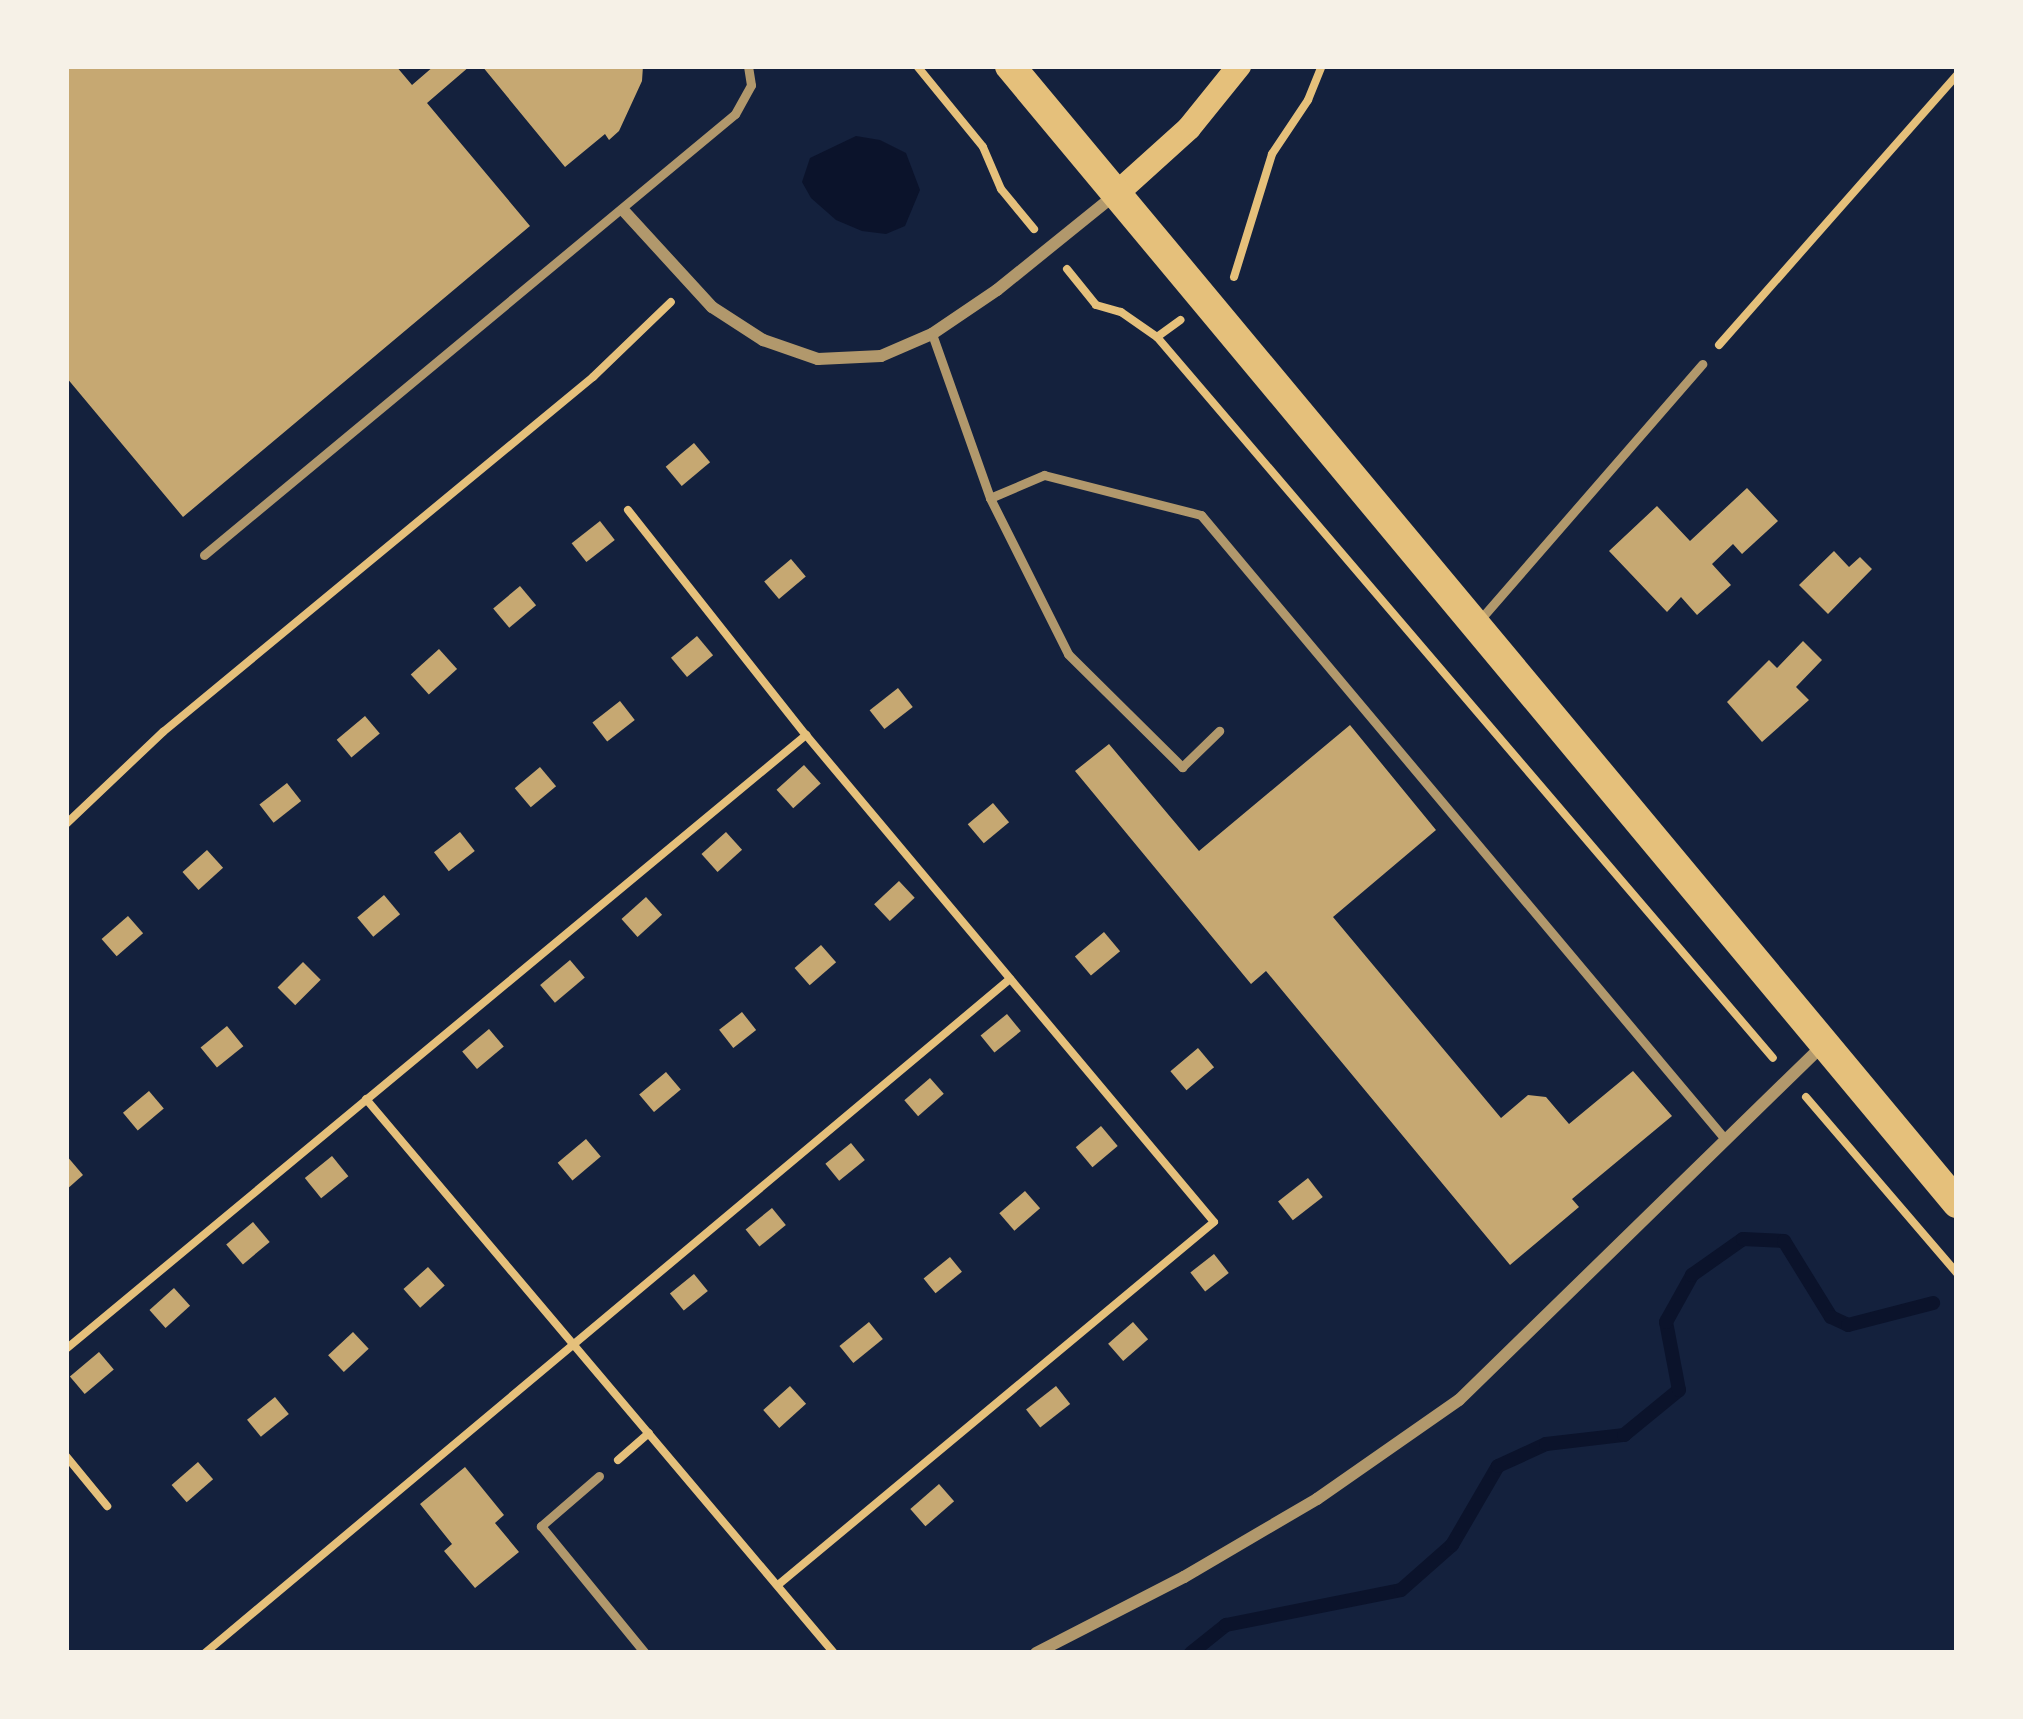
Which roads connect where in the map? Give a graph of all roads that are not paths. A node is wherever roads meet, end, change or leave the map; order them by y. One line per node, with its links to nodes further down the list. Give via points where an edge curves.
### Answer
1 (748, 66): 5 (lane, via 751,85 735,114)
2 (1010, 66): 4 (main road)
3 (1240, 66): 4 (main road, via 1189,128)
4 (1116, 194): 6 (street); 10 (main road)
5 (624, 211): 6 (street, via 712,307 763,340 818,358 881,356); 9 (lane)
6 (932, 334): 8 (lane)
7 (1702, 364): 10 (lane)
8 (990, 498): 11 (lane, via 1068,654 1183,767); 13 (lane, via 1044,475 1201,515)
9 (204, 555)
10 (1474, 626): 12 (main road)
11 (1219, 731)
12 (1825, 1044): 13 (street); 14 (main road)
13 (1725, 1138): 17 (street, via 1459,1400 1317,1499)
14 (1957, 1203)
15 (599, 1476): 16 (lane, via 541,1526)
16 (645, 1653)
17 (1036, 1653)

